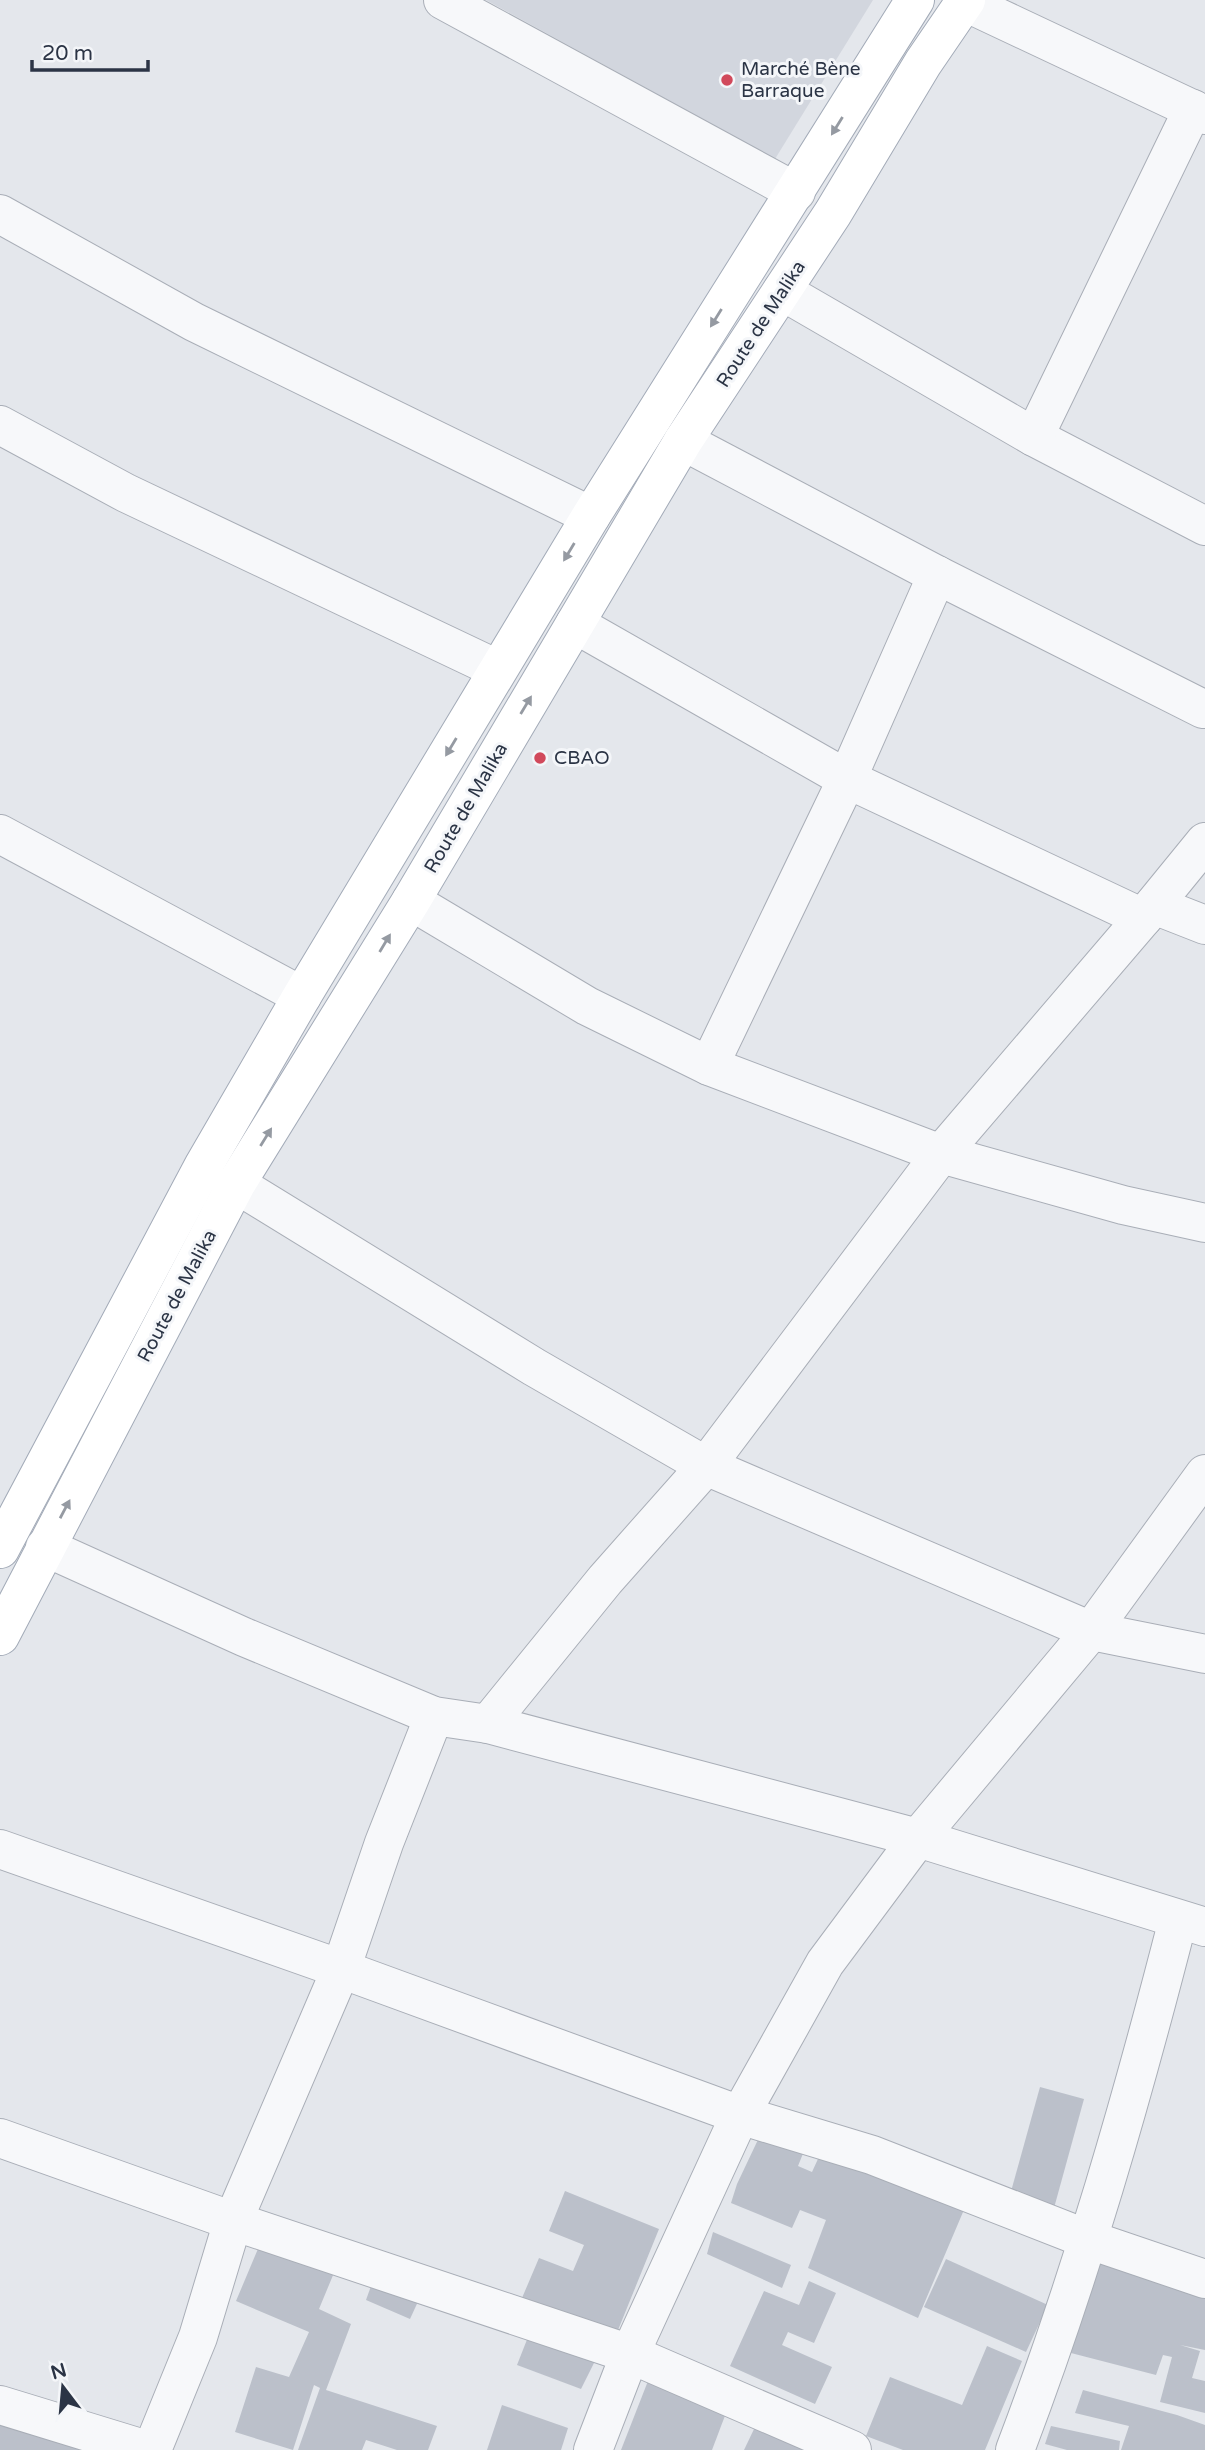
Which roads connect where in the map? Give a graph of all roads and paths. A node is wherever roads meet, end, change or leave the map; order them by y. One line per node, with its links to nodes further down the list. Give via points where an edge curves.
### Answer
1 (443, 0): 5 (street)
2 (915, 0): 5 (main road, Route de Malika, one-way to 5)
3 (965, 1): 4 (street); 7 (main road, Route de Malika)
4 (1199, 112): 9 (street)
5 (796, 192): 11 (main road, Route de Malika, one-way to 11)
6 (0, 214): 11 (street, via 194,322)
7 (782, 291): 9 (street); 10 (main road, Route de Malika)
8 (0, 425): 15 (street, via 139,499)
9 (1034, 437): 12 (street)
10 (683, 440): 13 (street); 14 (main road, Route de Malika)
11 (591, 516): 15 (main road, Route de Malika, one-way to 15)
12 (1205, 526)
13 (937, 575): 16 (street); 17 (street)
14 (575, 624): 17 (street); 20 (main road, Route de Malika, one-way to 14)
15 (498, 669): 23 (main road, Route de Malika, one-way to 23)
16 (1203, 709)
17 (847, 779): 21 (street); 24 (street)
18 (0, 834): 23 (street)
19 (1205, 842): 21 (street)
20 (411, 901): 24 (street, via 587,1006); 26 (main road, Route de Malika, one-way to 20)
21 (1149, 911): 22 (street); 25 (street)
22 (1205, 925)
23 (302, 996): 31 (main road, Route de Malika, via 204,1165)
24 (709, 1066): 25 (street)
25 (941, 1154): 27 (street); 28 (street)
26 (236, 1184): 28 (street, via 534,1367); 30 (main road, Route de Malika, one-way to 26)
27 (1205, 1223)
28 (706, 1466): 32 (street); 36 (street, via 605,1580)
29 (1205, 1474): 32 (street)
30 (45, 1547): 33 (main road, Route de Malika); 35 (street)
31 (0, 1549)
32 (1091, 1630): 34 (street); 37 (street)
33 (0, 1636)
34 (1205, 1654)
35 (434, 1716): 36 (street); 40 (street)
36 (488, 1724): 37 (street)
37 (918, 1838): 39 (street); 41 (street, via 825,1963)
38 (0, 1849): 40 (street)
39 (1192, 1924): 44 (street)
40 (341, 1969): 41 (street); 43 (street)
41 (740, 2115): 44 (street, via 872,2155); 46 (street)
42 (0, 2138): 43 (street)
43 (233, 2221): 46 (street); 49 (street, via 198,2337)
44 (1087, 2239): 45 (street); 52 (street)
45 (1205, 2279)
46 (630, 2354): 50 (street); 51 (street)
47 (0, 2405): 48 (street)
48 (146, 2450)
49 (152, 2450)
50 (593, 2450)
51 (852, 2450)
52 (1015, 2450)

